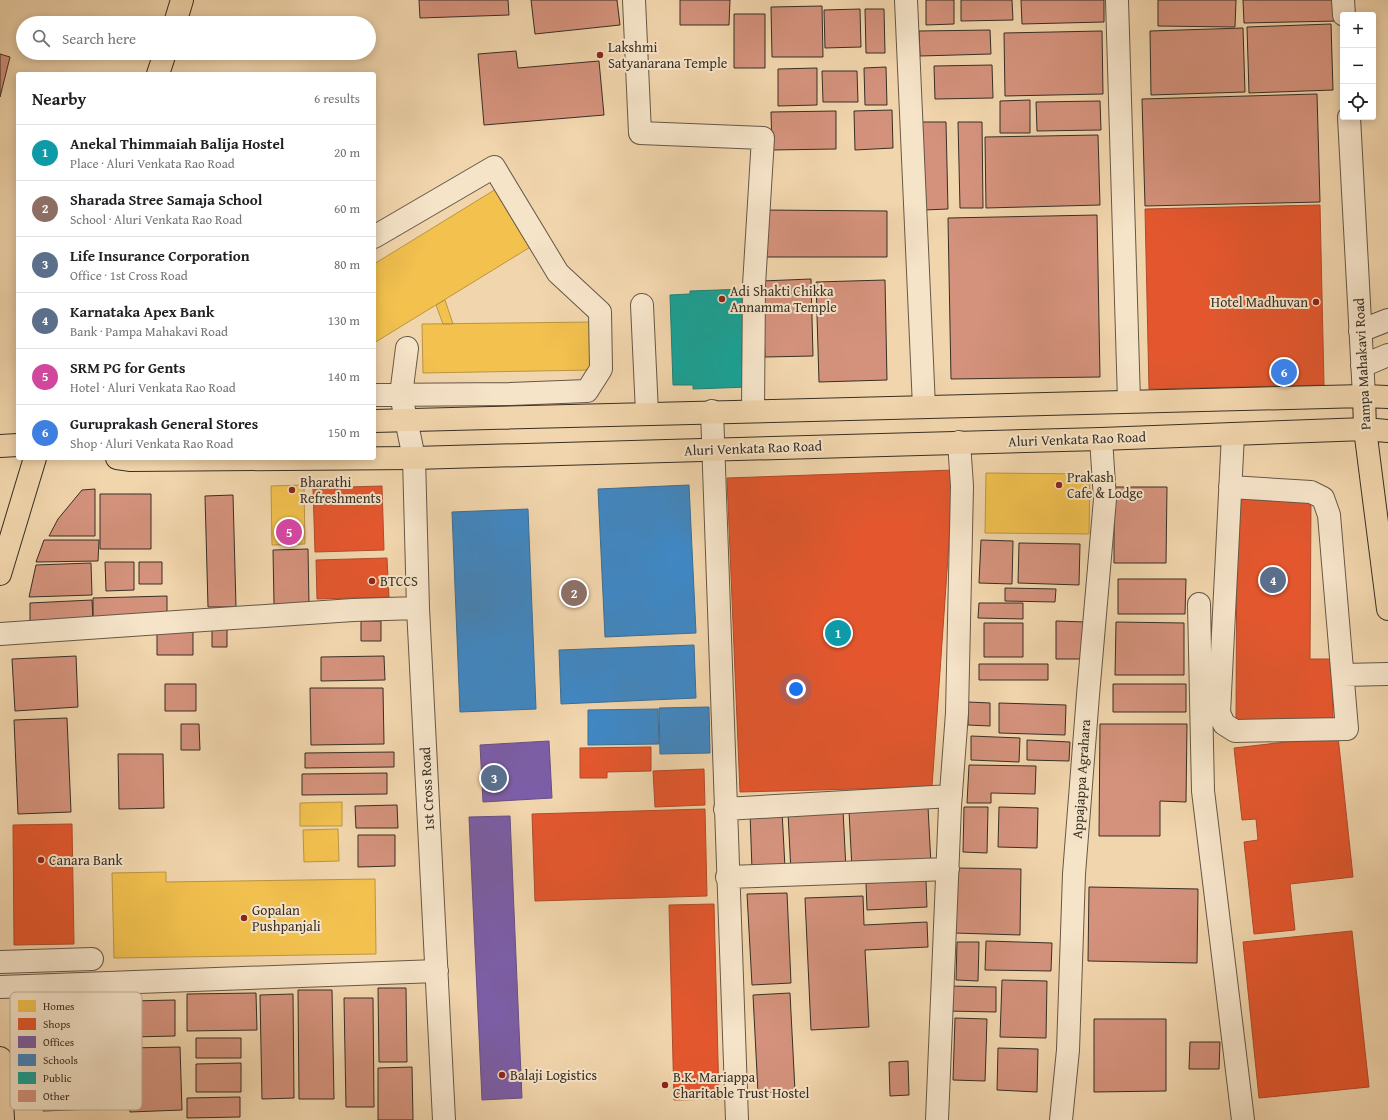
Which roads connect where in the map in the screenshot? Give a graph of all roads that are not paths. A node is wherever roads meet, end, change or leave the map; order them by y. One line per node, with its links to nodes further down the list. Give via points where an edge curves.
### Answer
1 (182, 0): 7 (main road)
2 (634, 0): 24 (street, via 640,133 763,138 754,285)
3 (906, 0): 23 (street)
4 (1117, 0): 22 (street)
5 (1343, 0): 6 (street)
6 (1344, 12)
7 (177, 16)
8 (163, 60): 9 (main road)
9 (159, 72)
10 (1349, 120): 14 (street, Pampa Mahakavi Road)
11 (376, 236): 18 (street, via 494,167 558,273 600,312 601,369 587,392)
12 (642, 304): 26 (street)
13 (1388, 320): 14 (street)
14 (1360, 331): 17 (street, Pampa Mahakavi Road)
15 (407, 348): 18 (street)
16 (1388, 355): 17 (street)
17 (1362, 366): 20 (street, Pampa Mahakavi Road)
18 (400, 394): 19 (street); 28 (street, 1st Cross Road)
19 (376, 395)
20 (1364, 396): 21 (main road); 22 (main road); 29 (main road, Pampa Mahakavi Road)
21 (1388, 397)
22 (1129, 401): 23 (main road)
23 (924, 407): 24 (main road)
24 (753, 410): 25 (main road)
25 (712, 411): 26 (main road); 36 (street)
26 (647, 413): 28 (main road)
27 (376, 420): 28 (main road)
28 (406, 420): 38 (street, 1st Cross Road)
29 (1365, 429): 30 (main road, Aluri Venkata Rao Road); 31 (main road, Aluri Venkata Rao Road); 44 (main road, Pampa Mahakavi Road)
30 (1388, 431)
31 (1233, 434): 32 (main road, Aluri Venkata Rao Road); 40 (street)
32 (1101, 439): 33 (main road, Aluri Venkata Rao Road); 61 (street, Appajappa Agrahara, via 1105,499 1074,874 1068,1050)
33 (959, 442): 36 (main road, Aluri Venkata Rao Road); 48 (street, via 962,486 957,713)
34 (16, 445): 35 (main road)
35 (0, 446)
36 (713, 450): 38 (main road, Aluri Venkata Rao Road); 49 (street)
37 (376, 458): 38 (main road, Aluri Venkata Rao Road)
38 (414, 458): 43 (street, 1st Cross Road)
39 (33, 460): 41 (main road)
40 (1230, 487): 47 (street, via 1311,492 1323,498 1329,515); 47 (street, via 1219,713 1224,724 1235,731 1347,730)
41 (0, 574)
42 (1199, 604): 62 (street, via 1203,791)
43 (418, 608): 45 (street, via 353,610); 54 (street, 1st Cross Road)
44 (1388, 609)
45 (0, 634)
46 (1388, 674): 47 (street)
47 (1343, 675)
48 (951, 796): 49 (street); 50 (street)
49 (725, 809): 51 (street)
50 (948, 869): 51 (street); 60 (street)
51 (727, 877): 59 (street)
52 (92, 959): 53 (street)
53 (0, 962)
54 (437, 970): 55 (street); 58 (street, 1st Cross Road)
55 (0, 987)
56 (0, 1058): 57 (main road)
57 (4, 1120)
58 (444, 1120)
59 (736, 1120)
60 (937, 1120)
61 (1061, 1120)
62 (1243, 1120)

